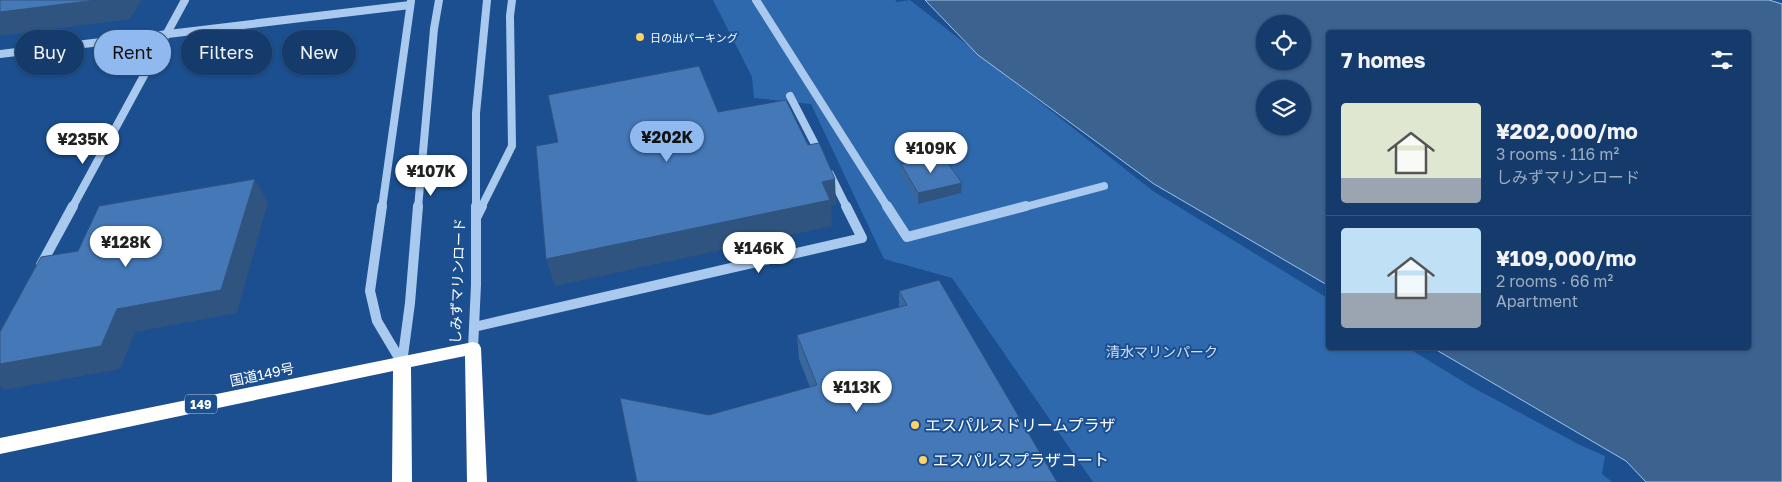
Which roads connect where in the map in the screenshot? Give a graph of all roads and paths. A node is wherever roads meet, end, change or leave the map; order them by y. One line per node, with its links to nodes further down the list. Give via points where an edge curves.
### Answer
1 (185, 0): 8 (street)
2 (439, 0): 7 (street)
3 (487, 0): 15 (street, しみずマリンロード, via 476,113)
4 (512, 0): 15 (street, via 512,146)
5 (756, 0): 14 (street, via 907,237)
6 (411, 3): 9 (street); 19 (street, via 370,290 377,321)
7 (434, 29): 19 (street)
8 (170, 30)
9 (171, 33)
10 (94, 42): 11 (street)
11 (0, 54)
12 (145, 75): 16 (street)
13 (790, 96): 17 (street, via 862,238)
14 (1104, 186)
15 (477, 218): 17 (street, しみずマリンロード)
16 (38, 270)
17 (474, 326): 18 (street, しみずマリンロード)
18 (473, 348): 19 (highway, 国道149号 / 149); 22 (highway, しみずマリンロード)
19 (402, 363): 20 (highway, 国道149号 / 149); 21 (highway)
20 (0, 446)
21 (402, 482)
22 (477, 482)

